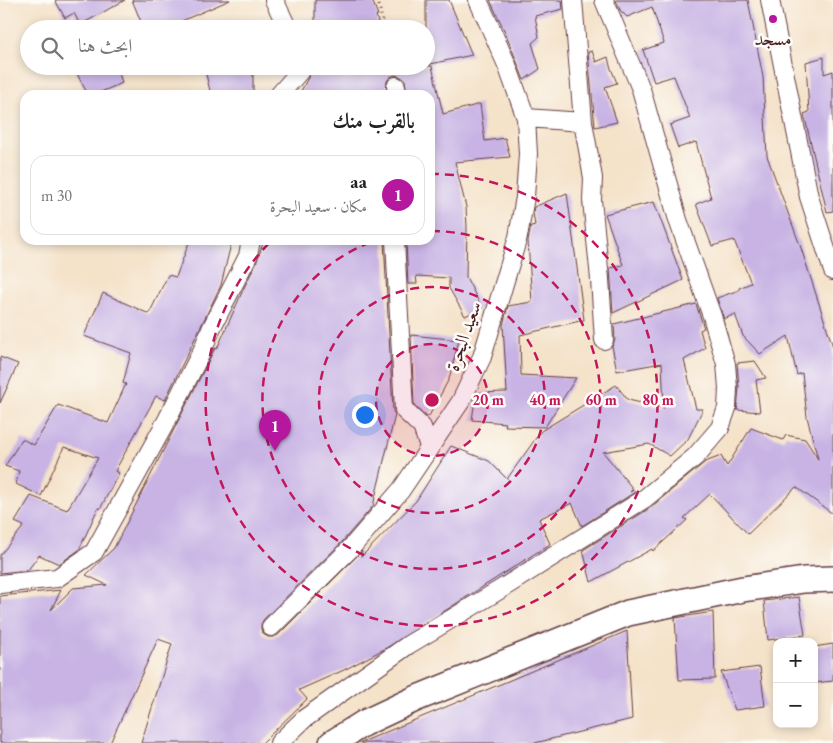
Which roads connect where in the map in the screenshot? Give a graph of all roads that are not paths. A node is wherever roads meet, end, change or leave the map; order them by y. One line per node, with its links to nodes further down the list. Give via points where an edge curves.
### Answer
1 (274, 0): 6 (street)
2 (478, 0): 9 (street, سعيد البحرة, via 504,57)
3 (573, 0): 10 (street)
4 (604, 0): 20 (street, via 642,89 678,220 726,364 727,408 720,428 694,457 644,499 408,645 304,719)
5 (770, 0): 13 (street, via 809,197)
6 (284, 20)
7 (296, 75): 8 (street)
8 (283, 90)
9 (526, 118): 10 (street); 15 (street, سعيد البحرة, via 528,154 518,237 482,357 462,401)
10 (583, 122): 14 (street, via 593,178)
11 (250, 245): 17 (street, via 248,256 167,420 94,552 57,578)
12 (394, 245): 15 (street, via 404,410 422,427)
13 (833, 271)
14 (604, 340)
15 (430, 449): 18 (street, سعيد البحرة, via 401,490 350,549)
16 (833, 579): 19 (street, via 742,589 628,613)
17 (0, 584)
18 (271, 627)
19 (364, 723): 21 (street); 22 (street)
20 (279, 743)
21 (332, 743)
22 (348, 743)

